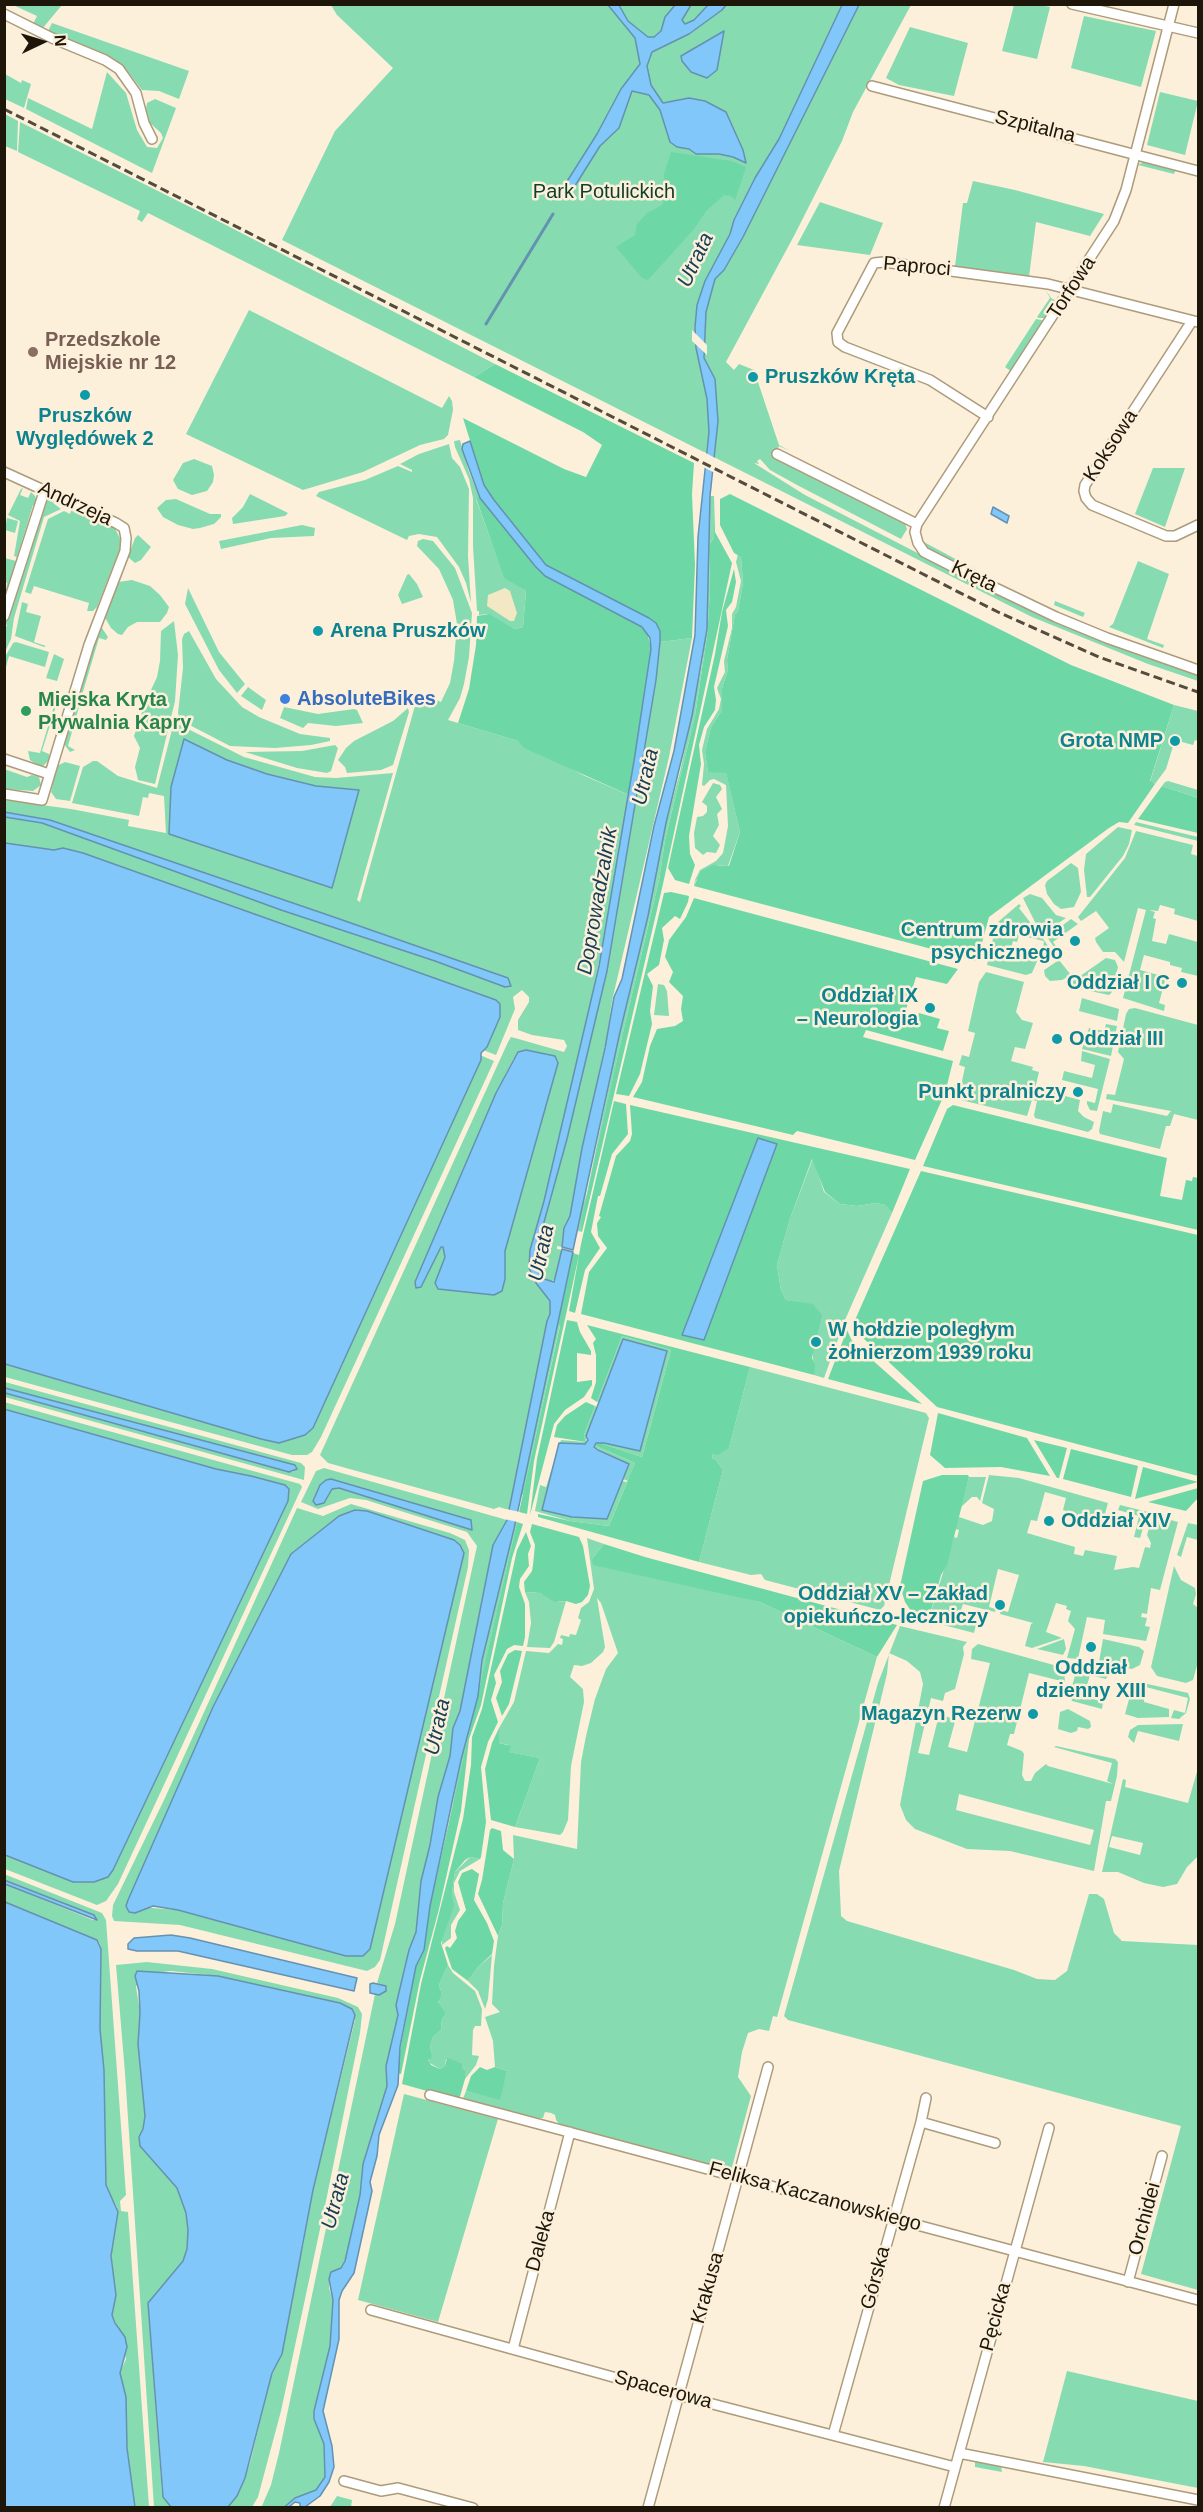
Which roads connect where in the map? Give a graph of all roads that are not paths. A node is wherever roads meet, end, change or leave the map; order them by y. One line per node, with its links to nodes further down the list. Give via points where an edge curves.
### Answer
1 (1072, 4): 4 (street)
2 (1174, 4): 4 (street, Torfowa)
3 (4, 14): 7 (street, via 119,69 136,93)
4 (1169, 26): 5 (street); 8 (street, Torfowa)
5 (1198, 33)
6 (872, 86): 8 (street, Szpitalna)
7 (152, 139)
8 (1135, 153): 9 (street, Szpitalna); 10 (street, Torfowa, via 1117,216)
9 (1198, 171)
10 (1072, 289): 11 (street); 12 (street, Torfowa); 12 (street, Paproci, via 884,262 874,263 869,269 837,333 838,342 930,380)
11 (1195, 322): 17 (street, Koksowa, via 1084,491 1092,505 1166,536)
12 (988, 417): 16 (street, Torfowa)
13 (777, 454): 16 (street)
14 (4, 472): 15 (street, Andrzeja)
15 (45, 489): 18 (street); 21 (street, Andrzeja, via 120,525 126,538 125,551 97,618)
16 (917, 524): 19 (street, Kręta, via 915,535 919,545 931,556 1056,617)
17 (1198, 525)
18 (4, 616)
19 (1198, 670)
20 (4, 759): 21 (street)
21 (49, 774): 22 (street, via 42,800)
22 (4, 794)
23 (768, 2067): 31 (street, Krakusa)
24 (430, 2095): 28 (street, Feliksa Kaczanowskiego)
25 (926, 2098): 26 (street, Górska)
26 (921, 2122): 29 (street); 32 (street, Górska)
27 (1049, 2127): 33 (street, Pęcicka)
28 (570, 2132): 31 (street, Feliksa Kaczanowskiego); 37 (street, Daleka)
29 (995, 2143)
30 (1162, 2156): 34 (street, Orchidei)
31 (739, 2178): 32 (street, Feliksa Kaczanowskiego); 38 (street, Krakusa)
32 (892, 2219): 33 (street, Feliksa Kaczanowskiego); 39 (street, Górska)
33 (1014, 2251): 34 (street, Feliksa Kaczanowskiego); 40 (street, Pęcicka)
34 (1128, 2282): 35 (street, Feliksa Kaczanowskiego)
35 (1198, 2300)
36 (371, 2310): 37 (street, Spacerowa)
37 (513, 2349): 38 (street, Spacerowa)
38 (678, 2395): 39 (street, Spacerowa); 45 (street, Krakusa)
39 (833, 2435): 41 (street, Spacerowa)
40 (959, 2453): 41 (street, Pęcicka); 43 (street)
41 (955, 2467): 46 (street, Pęcicka)
42 (344, 2481): 44 (street, via 381,2491 398,2488)
43 (1198, 2500)
44 (473, 2508)
45 (648, 2508)
46 (944, 2508)

